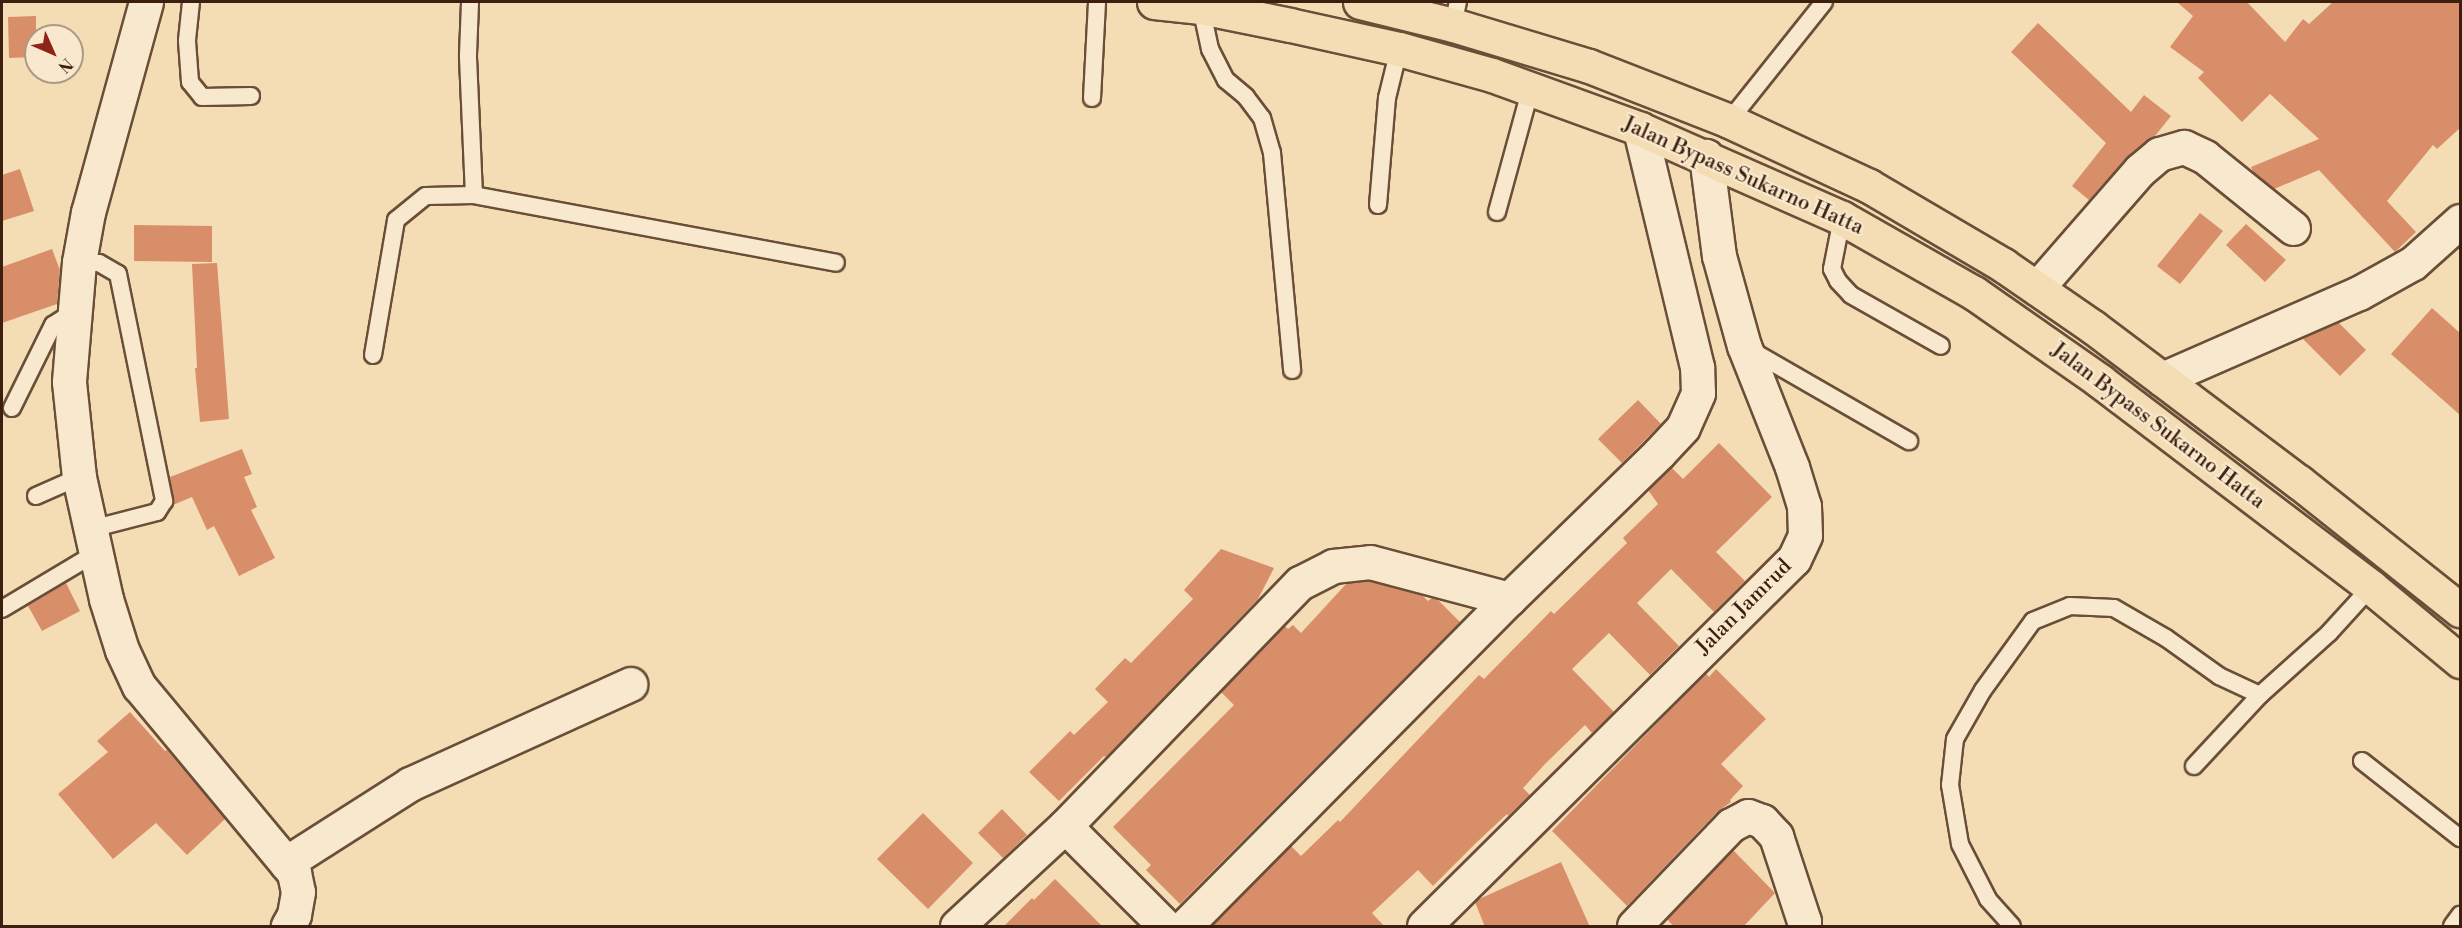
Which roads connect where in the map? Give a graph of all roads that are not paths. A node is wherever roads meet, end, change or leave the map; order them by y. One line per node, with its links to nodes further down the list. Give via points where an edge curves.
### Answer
1 (146, 2): 23 (street, via 88,212)
2 (191, 2): 12 (lane, via 187,41 190,82 202,97)
3 (470, 2): 17 (lane, via 468,55)
4 (1097, 2): 13 (lane)
5 (1154, 2): 8 (highway, Jalan Bypass Sukarno Hatta)
6 (1360, 2): 9 (highway, Jalan Bypass Sukarno Hatta)
7 (1824, 2): 14 (lane)
8 (1201, 7): 10 (highway, Jalan Bypass Sukarno Hatta); 30 (lane, via 1210,49 1226,80 1263,118 1272,153)
9 (1456, 13): 14 (highway, Jalan Bypass Sukarno Hatta)
10 (1400, 49): 11 (highway, Jalan Bypass Sukarno Hatta); 18 (lane, via 1387,98)
11 (1531, 88): 15 (highway, Jalan Bypass Sukarno Hatta); 19 (lane)
12 (251, 96)
13 (1092, 98)
14 (1729, 121): 25 (highway, Jalan Bypass Sukarno Hatta, via 1869,186)
15 (1640, 129): 16 (highway, Jalan Bypass Sukarno Hatta); 38 (street, via 1697,367 1698,393 1683,427)
16 (1706, 156): 20 (highway, Jalan Bypass Sukarno Hatta); 27 (street, Jalan Jamrud, via 1719,256)
17 (474, 195): 24 (lane); 29 (lane, via 426,196 396,220)
18 (1378, 205)
19 (1497, 212)
20 (1842, 218): 28 (lane, via 1832,269 1838,281 1851,295); 37 (highway, Jalan Bypass Sukarno Hatta, via 1948,277 2047,344)
21 (2460, 221): 31 (street, via 2413,262 2359,293)
22 (2293, 228): 25 (street, via 2205,157 2184,147 2159,154 2140,170)
23 (79, 262): 26 (street); 36 (lane, via 99,263 118,274 164,501 157,512)
24 (836, 263)
25 (2037, 288): 31 (highway, Jalan Bypass Sukarno Hatta)
26 (73, 312): 32 (lane, via 53,325); 34 (street, via 69,382)
27 (1744, 346): 33 (lane); 53 (street, Jalan Jamrud, via 1804,506 1805,535 1794,559)
28 (1941, 346)
29 (373, 355)
30 (1292, 370)
31 (2162, 379): 40 (highway, Jalan Bypass Sukarno Hatta)
32 (12, 408)
33 (1909, 441)
34 (79, 477): 35 (lane); 36 (street)
35 (36, 495)
36 (93, 541): 39 (lane); 48 (street, via 122,650 139,686)
37 (2371, 587): 41 (highway, Jalan Bypass Sukarno Hatta); 43 (lane, via 2329,633)
38 (1509, 599): 46 (street, via 1370,562 1334,566 1317,574 1300,583); 50 (street)
39 (2, 609)
40 (2460, 610)
41 (2460, 661)
42 (630, 684): 48 (street, via 410,784)
43 (2260, 695): 45 (lane); 56 (lane, via 2219,676 2166,638 2114,608 2070,606 2033,621 1983,690 1955,739 1950,785 1960,844 1988,899)
44 (2362, 761): 47 (lane)
45 (2194, 766)
46 (1065, 826): 50 (street); 52 (street)
47 (2460, 837)
48 (286, 863): 51 (street, via 294,873 298,892)
49 (2460, 915): 57 (lane)
50 (1163, 924)
51 (288, 927)
52 (957, 927)
53 (1424, 927)
54 (1634, 927): 55 (street, via 1731,825 1748,816 1762,821 1776,836)
55 (1804, 927)
56 (2012, 927)
57 (2452, 927)

